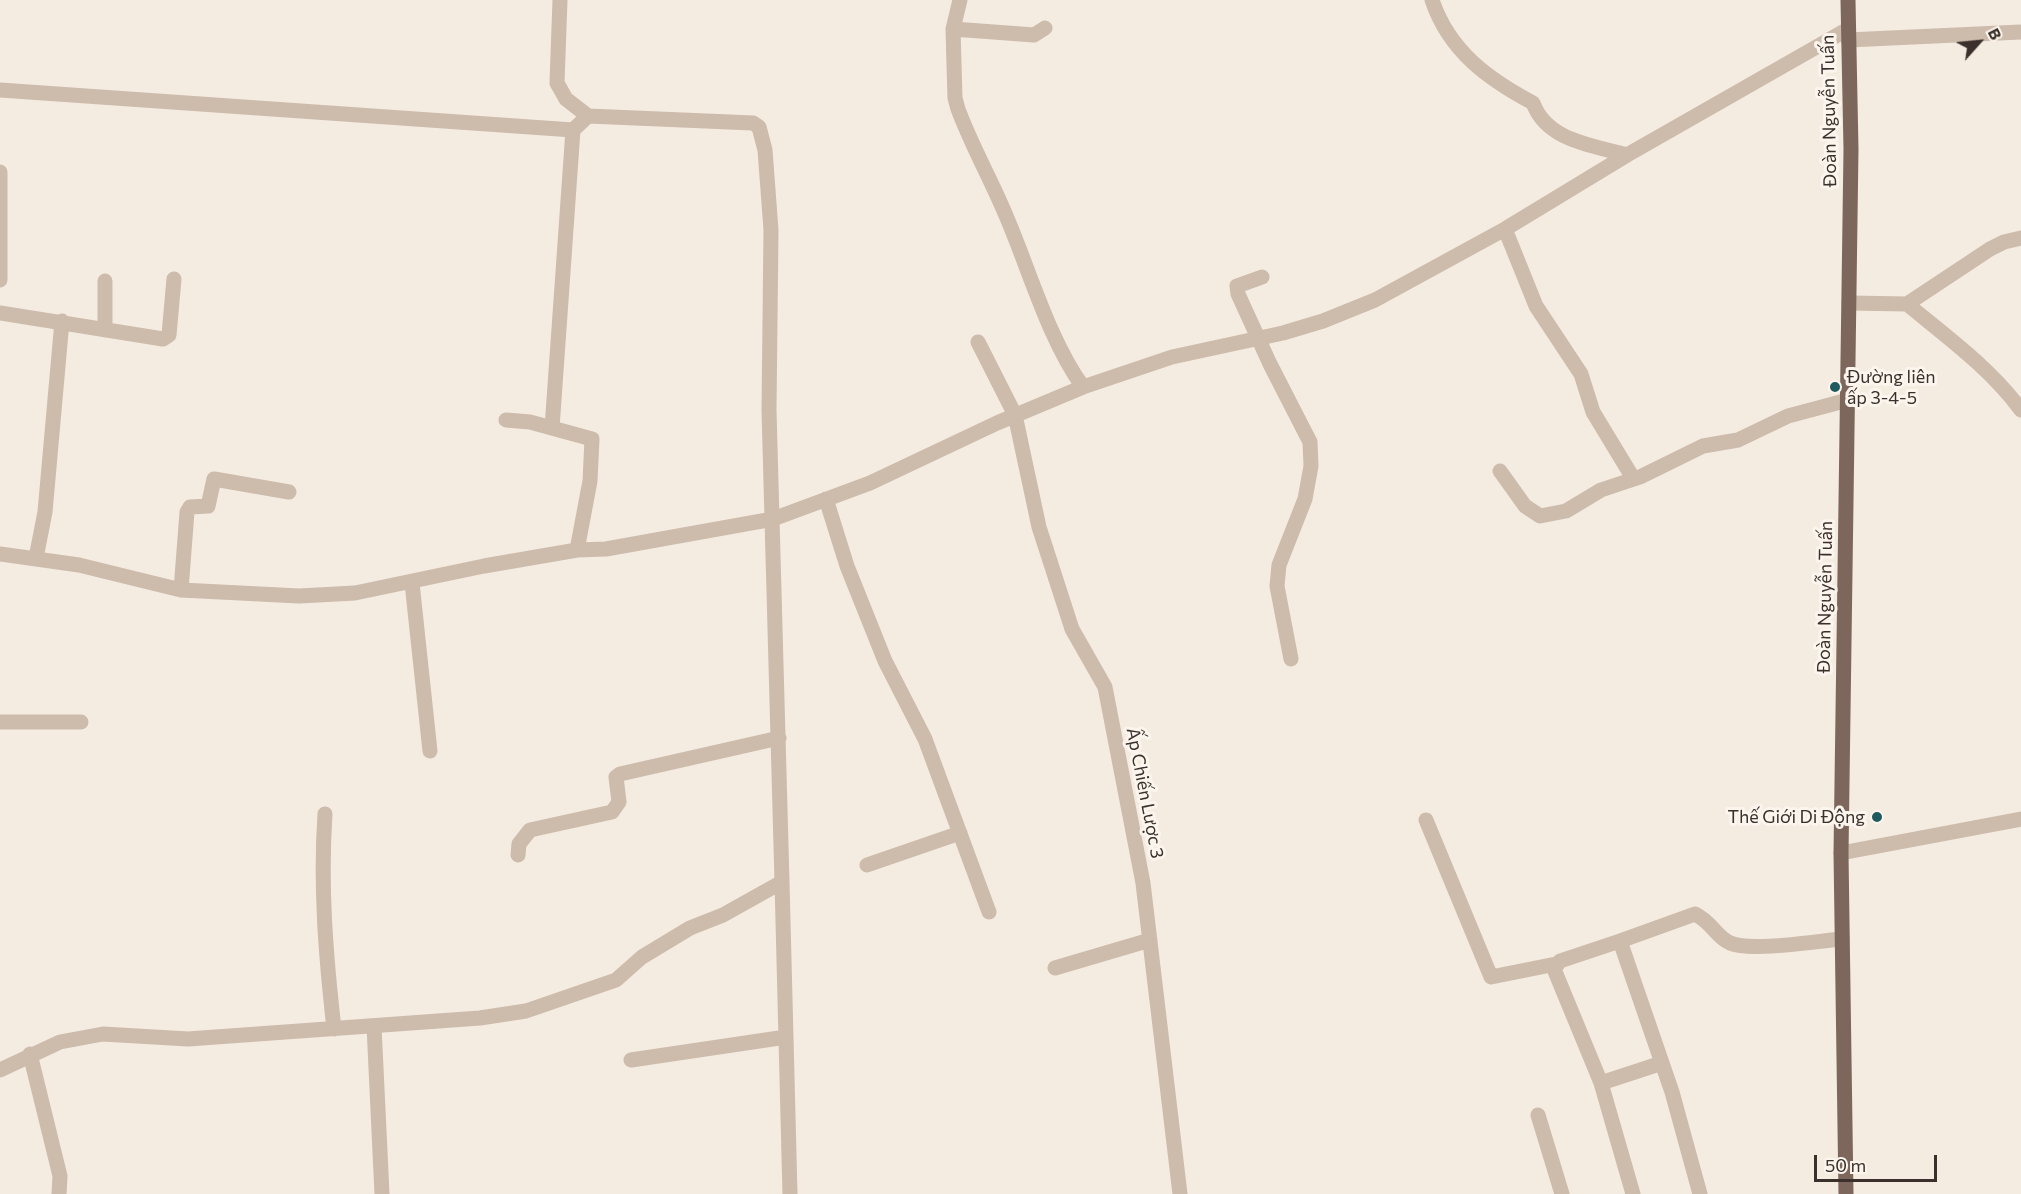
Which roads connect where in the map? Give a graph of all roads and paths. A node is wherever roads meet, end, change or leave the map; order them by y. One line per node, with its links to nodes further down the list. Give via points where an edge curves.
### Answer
1 (560, 0): 10 (street, via 557,83 566,99)
2 (960, 0): 6 (street)
3 (1432, 0): 12 (street, via 1440,25 1466,56 1492,80 1533,103 1546,126 1558,134)
4 (1848, 0): 8 (main road, Đoàn Nguyễn Tuấn)
5 (1045, 28): 6 (street, via 1034,35)
6 (953, 29): 27 (street, via 958,109 1054,334)
7 (2021, 32): 8 (street)
8 (1848, 35): 12 (street); 20 (main road, Đoàn Nguyễn Tuấn)
9 (0, 90): 11 (street)
10 (588, 116): 11 (street); 37 (street, via 753,123 762,133 771,230)
11 (573, 130): 32 (street)
12 (1627, 155): 14 (street)
13 (0, 172): 18 (street)
14 (1505, 230): 25 (street, via 1375,300 1323,321); 34 (street, via 1536,306 1581,374 1593,412)
15 (2021, 238): 21 (street, via 1990,249)
16 (1262, 277): 25 (street, via 1237,286)
17 (174, 279): 24 (street, via 169,335 164,339)
18 (0, 280)
19 (105, 281): 24 (street)
20 (1849, 303): 21 (street); 28 (main road, Đoàn Nguyễn Tuấn)
21 (1907, 304): 29 (street, via 1968,354)
22 (0, 313): 23 (street)
23 (62, 321): 24 (street); 40 (street, via 45,512)
24 (105, 330)
25 (1259, 338): 27 (street, via 1172,357); 43 (street, via 1311,442 1305,499 1278,565 1277,586)
26 (978, 342): 30 (street, Ấp Chiến Lược 3)
27 (1083, 387): 30 (street)
28 (1848, 400): 34 (street, via 1788,416 1738,440 1703,446); 52 (main road, Đoàn Nguyễn Tuấn)
29 (2021, 410)
30 (1015, 415): 36 (street, via 870,483); 59 (street, Ấp Chiến Lược 3, via 1048,562 1072,629 1105,687 1143,883)
31 (506, 420): 32 (street)
32 (552, 428): 38 (street, via 590,438 593,444)
33 (1500, 471): 34 (street, via 1524,506 1540,516 1566,511 1601,490)
34 (1633, 478)
35 (289, 492): 42 (street, via 214,479 208,506 190,507 187,512)
36 (826, 499): 37 (street); 51 (street, via 847,566 885,661 925,739)
37 (772, 519): 38 (street, via 606,549); 46 (street)
38 (577, 550): 41 (street)
39 (0, 554): 40 (street)
40 (36, 558): 42 (street)
41 (412, 583): 42 (street, via 355,593 299,596); 47 (street)
42 (181, 590)
43 (1291, 658)
44 (0, 722): 45 (street)
45 (81, 722)
46 (779, 738): 53 (street, via 620,774 615,784 619,802 612,812 530,830 519,844); 55 (street)
47 (430, 751)
48 (325, 814): 63 (street, via 321,860)
49 (2021, 819): 52 (street)
50 (1426, 820): 60 (street, via 1488,974 1497,978)
51 (960, 833): 54 (street); 56 (street)
52 (1841, 853): 57 (main road, Đoàn Nguyễn Tuấn)
53 (518, 855)
54 (867, 865)
55 (782, 882): 62 (street, via 723,915 690,928 642,957 616,980 593,989 526,1011); 64 (street)
56 (989, 912)
57 (1842, 939): 58 (street, via 1732,944 1695,914); 78 (main road, Đoàn Nguyễn Tuấn)
58 (1620, 941): 60 (street); 67 (street)
59 (1140, 943): 61 (street); 74 (street, Ấp Chiến Lược 3)
60 (1556, 964): 69 (street, via 1554,969)
61 (1055, 968)
62 (374, 1026): 63 (street); 72 (street)
63 (334, 1029): 65 (street, via 188,1039 103,1034 60,1042)
64 (786, 1038): 66 (street); 73 (street)
65 (30, 1054): 68 (street); 71 (street, via 60,1176)
66 (631, 1060)
67 (1662, 1063): 69 (street); 77 (street)
68 (0, 1070)
69 (1601, 1083): 76 (street)
70 (1538, 1115): 75 (street)
71 (59, 1194)
72 (382, 1194)
73 (790, 1194)
74 (1180, 1194)
75 (1562, 1194)
76 (1633, 1194)
77 (1700, 1194)
78 (1846, 1194)

